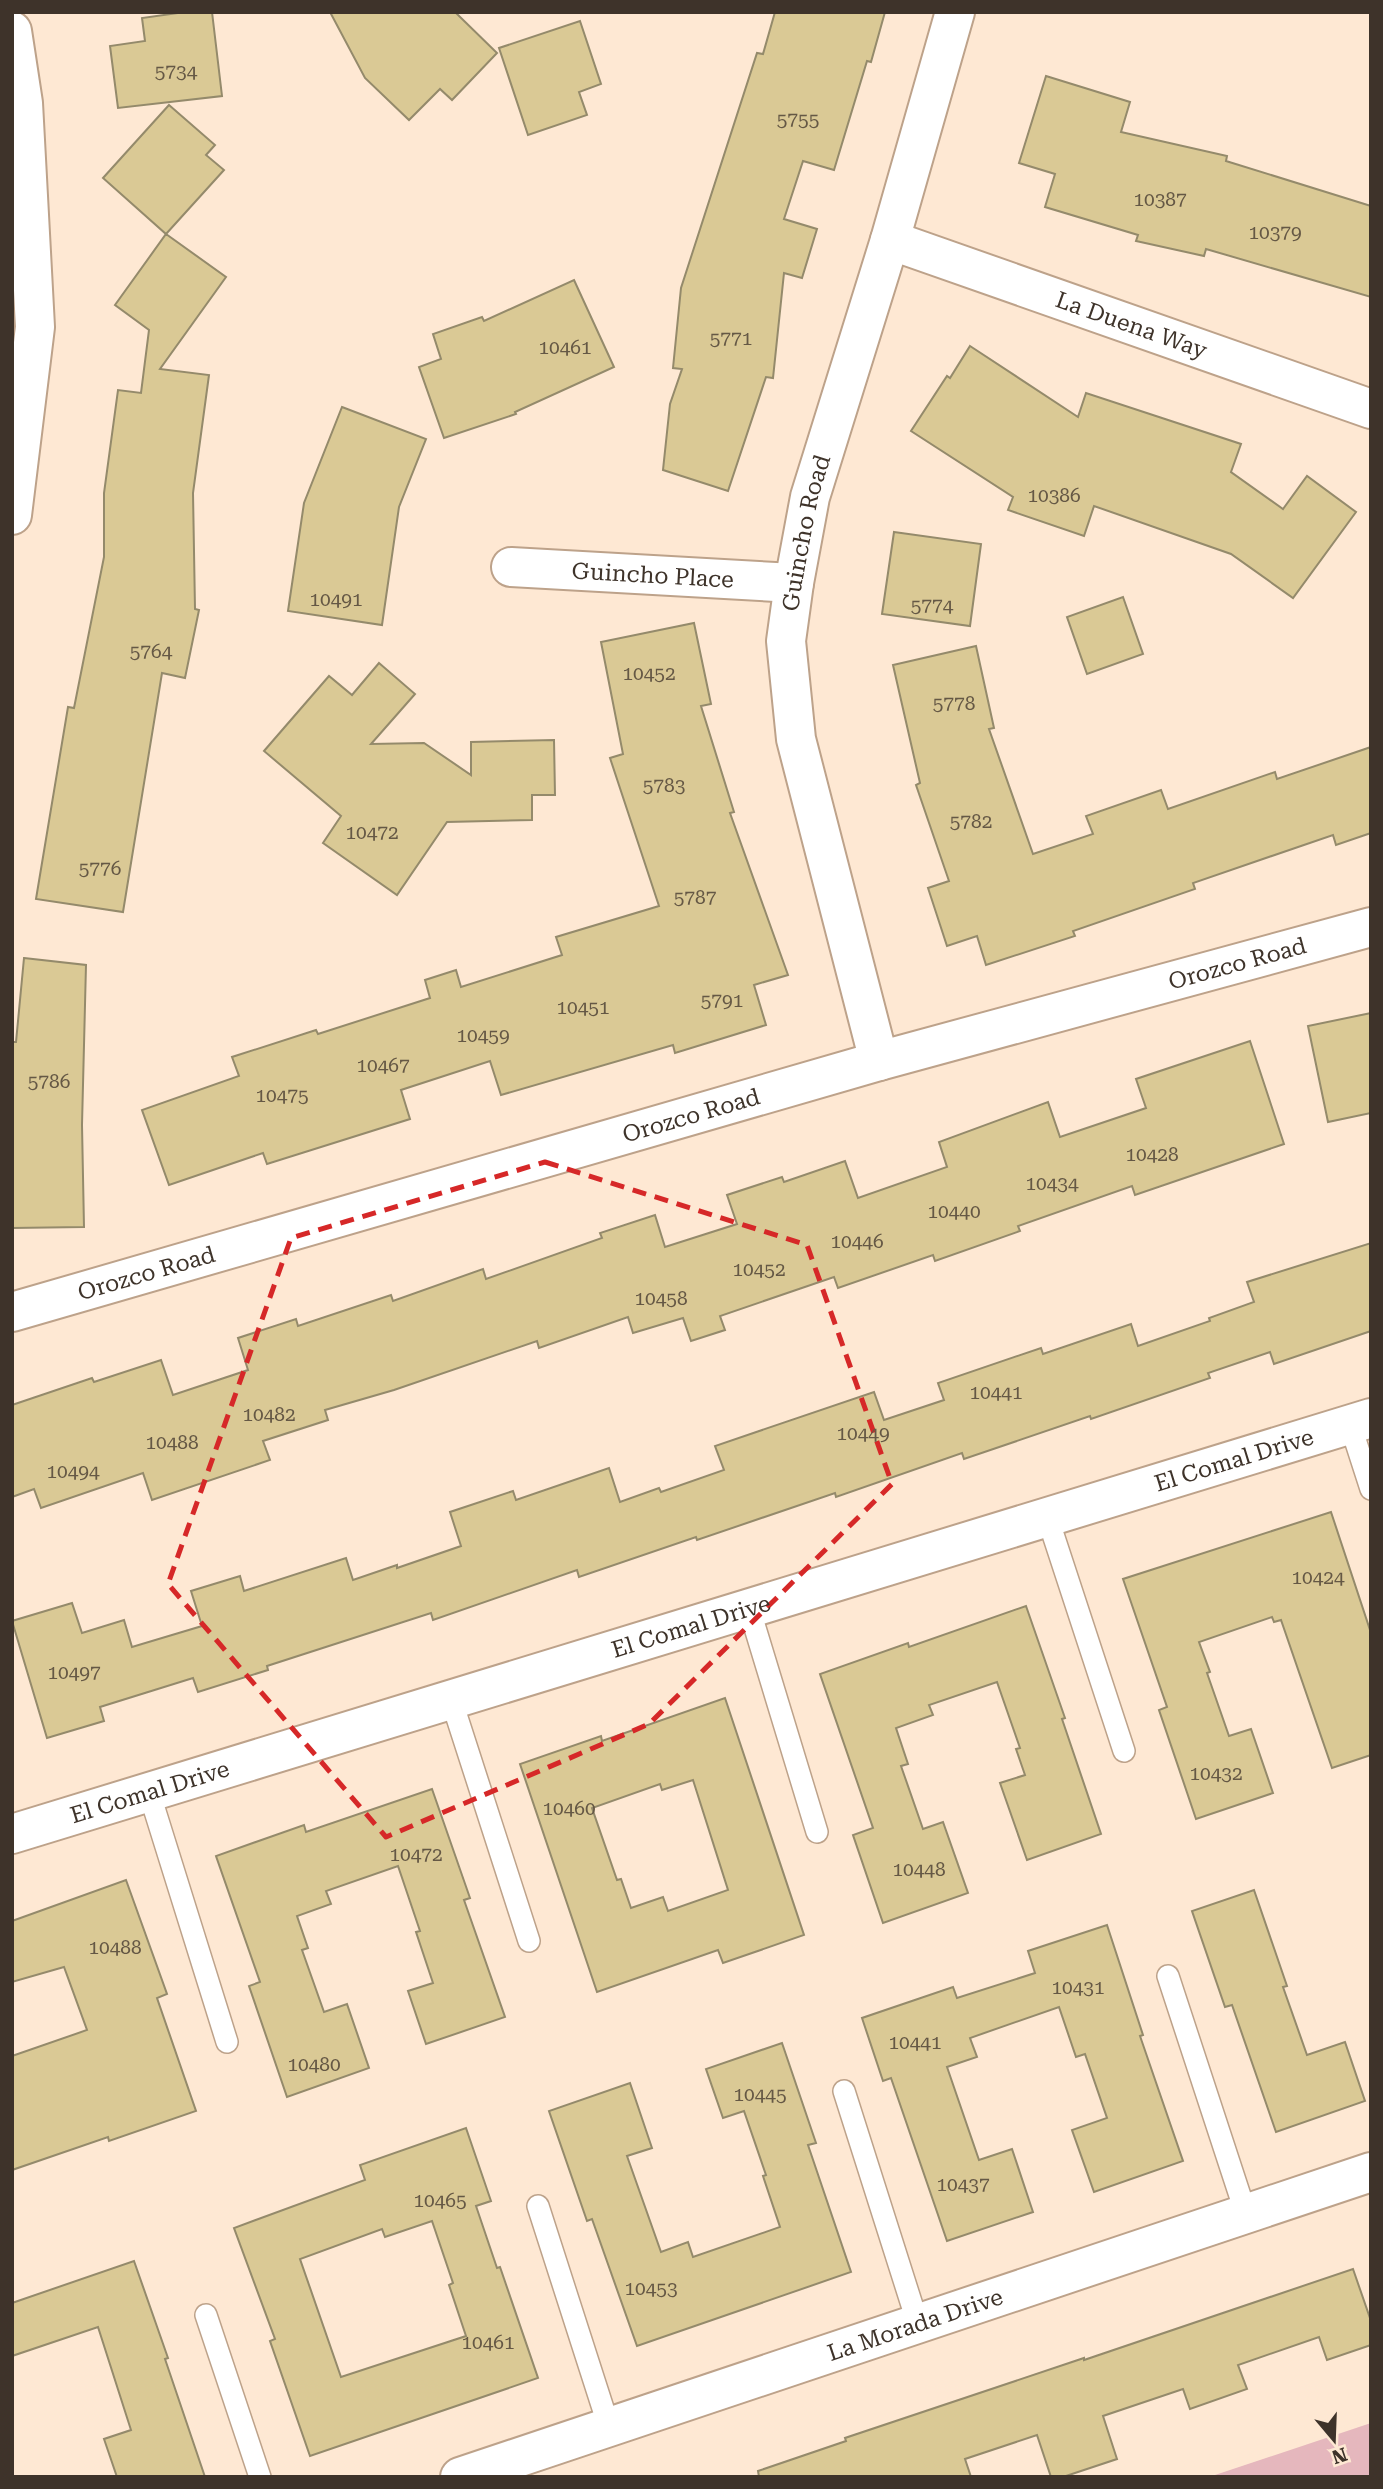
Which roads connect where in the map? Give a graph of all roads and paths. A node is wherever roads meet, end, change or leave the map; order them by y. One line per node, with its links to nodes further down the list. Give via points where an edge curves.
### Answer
1 (955, 12): 4 (street, Guincho Road)
2 (12, 31): 3 (street)
3 (17, 104): 6 (street, via 35,327)
4 (890, 240): 5 (street, La Duena Way); 8 (street, Guincho Road, via 810,497)
5 (1371, 408)
6 (12, 515)
7 (511, 567): 8 (street, Guincho Place)
8 (794, 583): 10 (street, Guincho Road, via 786,641 796,739)
9 (1371, 927): 10 (street, Orozco Road)
10 (879, 1061): 11 (street, Orozco Road)
11 (12, 1312)
12 (1360, 1421): 13 (lane); 14 (street, El Comal Drive)
13 (1371, 1489)
14 (1047, 1516): 15 (street, El Comal Drive); 17 (lane)
15 (749, 1608): 16 (street, El Comal Drive); 19 (lane)
16 (451, 1699): 18 (street, El Comal Drive); 21 (lane)
17 (1124, 1751)
18 (149, 1792): 20 (street, El Comal Drive); 23 (lane)
19 (817, 1832)
20 (12, 1834)
21 (529, 1941)
22 (1168, 1976): 27 (lane)
23 (227, 2042)
24 (844, 2091): 29 (lane)
25 (1371, 2172): 27 (street, La Morada Drive)
26 (538, 2206): 30 (lane)
27 (1247, 2214): 29 (street, La Morada Drive)
28 (206, 2315): 31 (lane)
29 (918, 2323): 30 (street, La Morada Drive)
30 (609, 2427): 32 (street, La Morada Drive)
31 (260, 2477)
32 (460, 2477)

